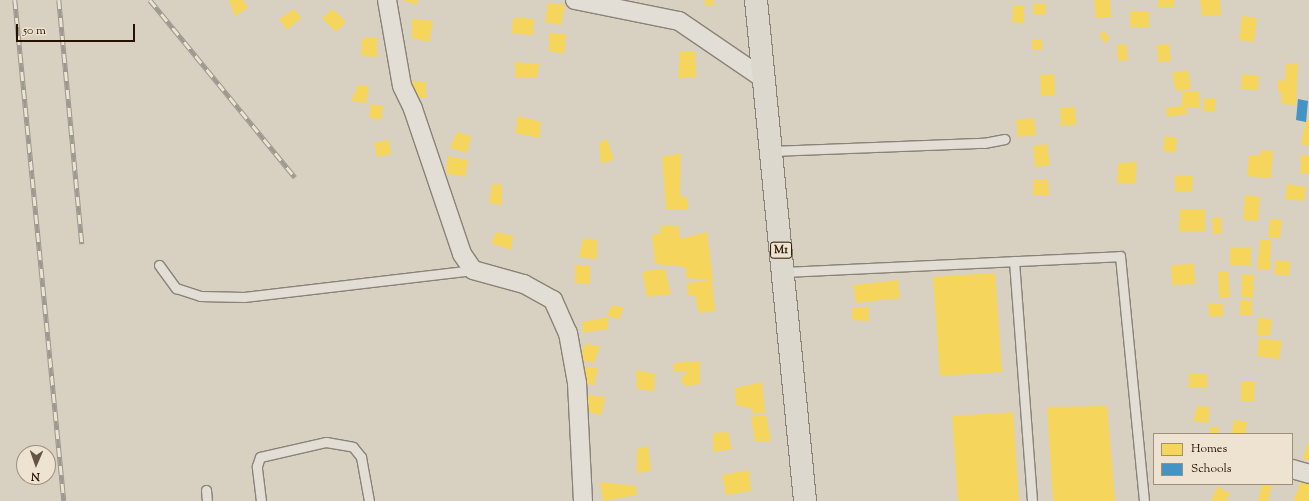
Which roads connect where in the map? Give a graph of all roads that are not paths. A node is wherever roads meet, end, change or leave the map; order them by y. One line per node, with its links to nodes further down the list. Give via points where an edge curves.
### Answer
1 (387, 0): 9 (street, via 402,86 436,174 448,219)
2 (575, 0): 4 (street, via 679,21)
3 (756, 0): 4 (main road, M1)
4 (764, 79): 6 (main road, M1)
5 (1005, 139): 6 (lane, via 984,143)
6 (771, 151): 10 (main road, M1)
7 (1014, 261): 10 (lane); 19 (lane); 20 (lane, via 1120,256)
8 (159, 265): 9 (lane, via 176,288 200,296 244,297 408,275)
9 (473, 270): 17 (street, via 524,284 553,300 568,334 577,383)
10 (783, 272): 18 (main road, M1)
11 (1293, 469): 12 (street)
12 (1309, 474)
13 (206, 490): 14 (lane)
14 (207, 501)
15 (260, 501): 16 (lane, via 257,466 260,457 326,442 353,446 361,457)
16 (369, 501)
17 (583, 501)
18 (805, 501)
19 (1032, 501)
20 (1144, 501)

